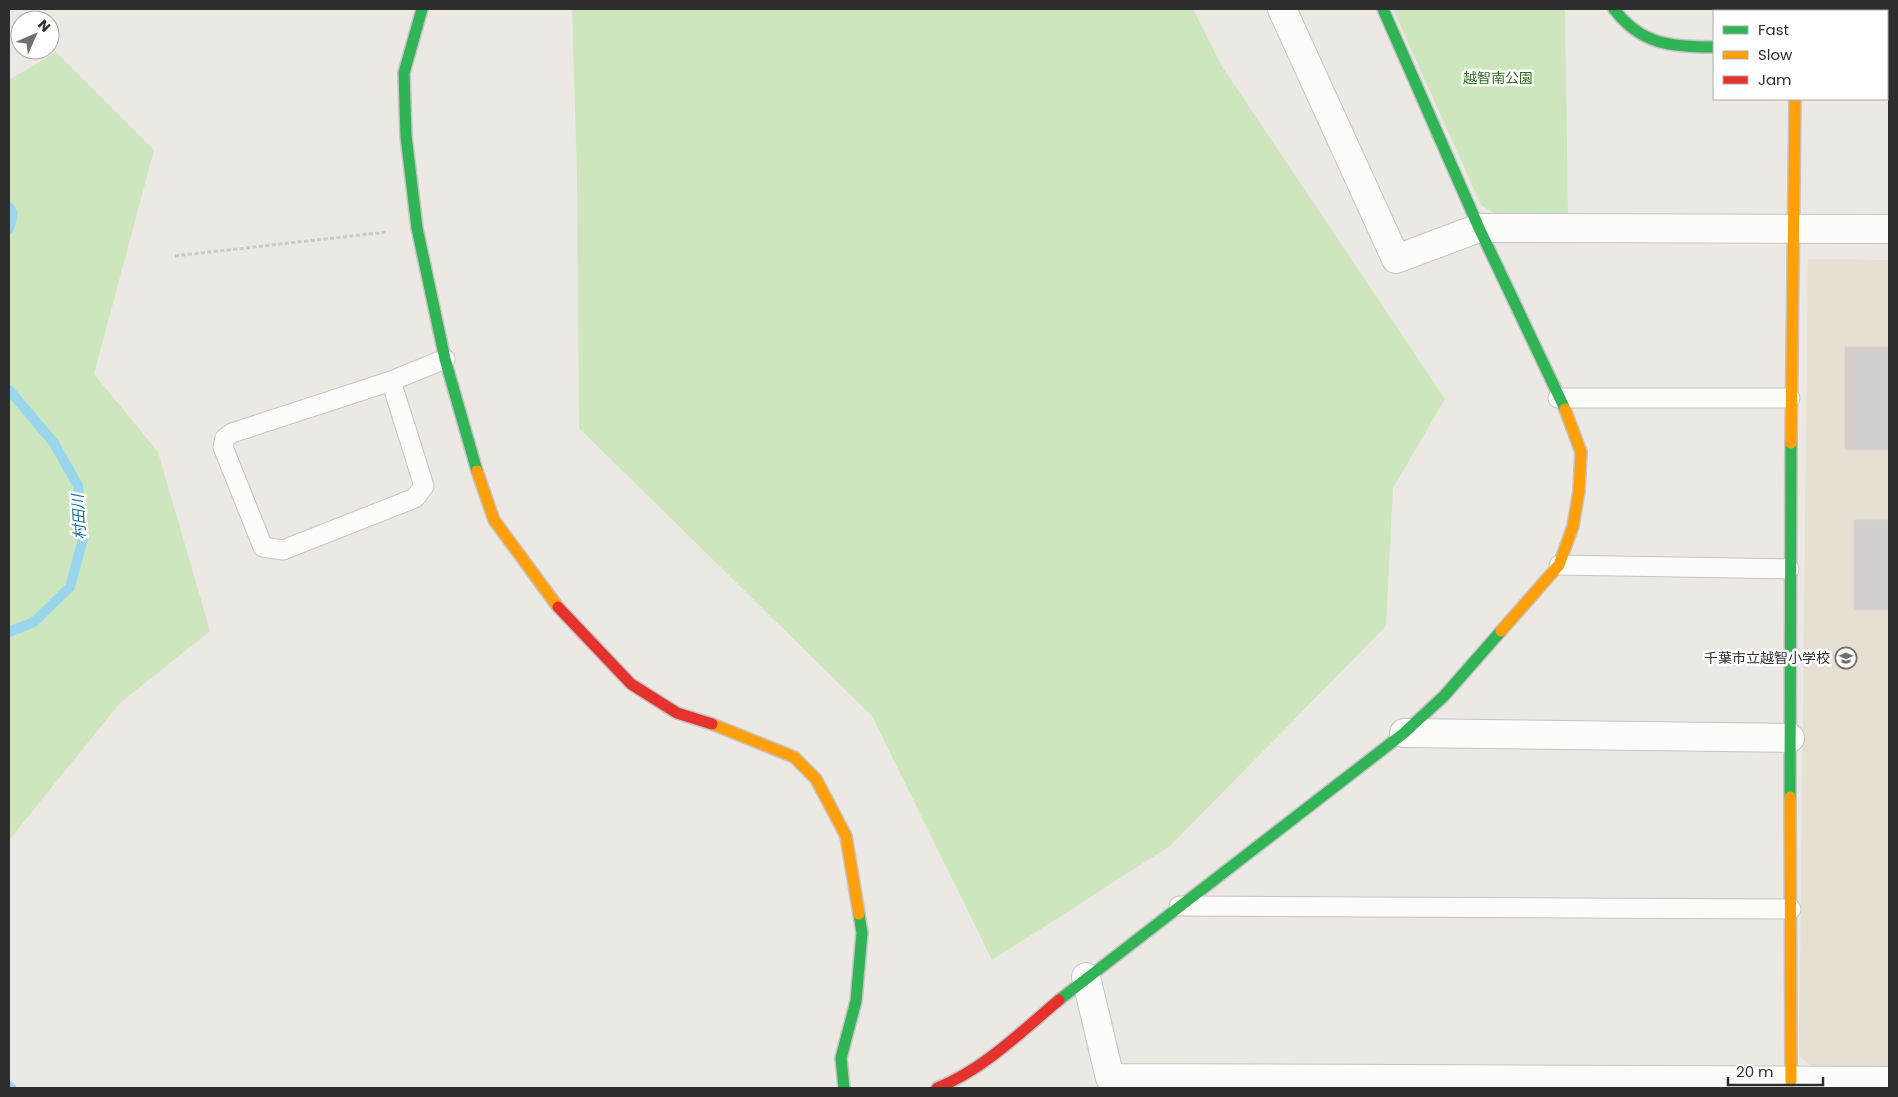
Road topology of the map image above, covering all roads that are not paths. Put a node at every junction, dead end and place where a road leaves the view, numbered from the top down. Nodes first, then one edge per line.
1 (422, 9) edge
2 (1282, 9) edge
3 (1384, 9) edge
4 (1614, 9) edge
5 (1713, 47) edge
6 (1795, 100) edge
7 (1479, 228) junction
8 (1795, 228) junction
9 (1889, 229) edge
10 (445, 359) junction
11 (391, 381) junction
12 (1558, 398) junction
13 (1790, 398) junction
14 (1559, 565) junction
15 (1790, 569) junction
16 (1404, 733) junction
17 (1790, 738) junction
18 (1179, 906) junction
19 (1791, 909) junction
20 (1086, 977) junction
21 (1791, 1081) junction
22 (1889, 1081) edge
23 (844, 1088) edge
24 (937, 1088) edge

1 - 10 street
2 - 7 street
3 - 7 street
4 - 5 street
6 - 8 street
7 - 8 street
7 - 12 street
8 - 9 street
8 - 13 street
10 - 11 lane
10 - 23 street
11 - 11 lane
12 - 13 lane
12 - 14 street
13 - 15 street
14 - 15 lane
14 - 16 street
15 - 17 street
16 - 17 street
16 - 18 street
17 - 19 street
18 - 19 lane
18 - 20 street
19 - 21 street
20 - 21 street
20 - 24 street
21 - 22 street

